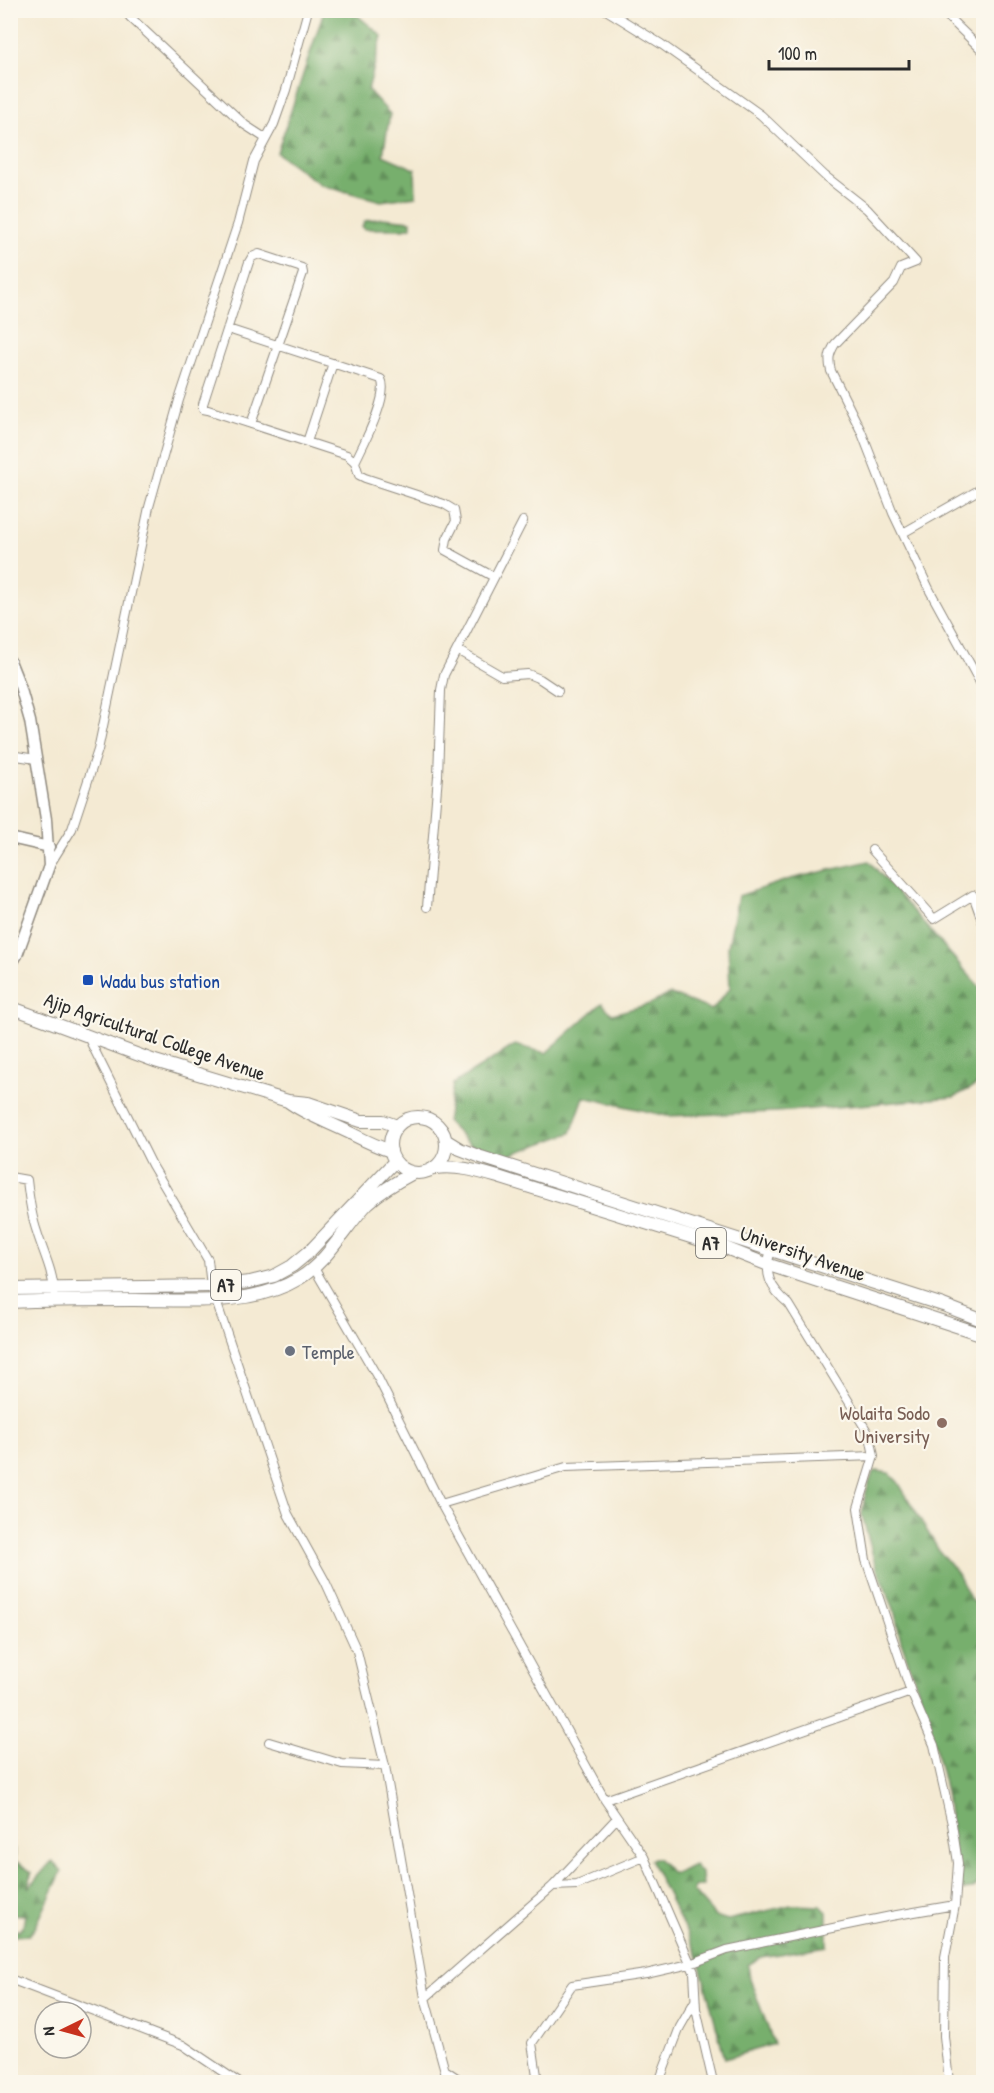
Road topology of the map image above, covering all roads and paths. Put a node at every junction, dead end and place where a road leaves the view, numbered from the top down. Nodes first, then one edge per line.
1 (125, 10) edge
2 (308, 10) edge
3 (606, 10) edge
4 (941, 10) edge
5 (984, 52) edge
6 (265, 138) junction
7 (228, 329) junction
8 (278, 346) junction
9 (333, 363) junction
10 (251, 424) junction
11 (307, 442) junction
12 (355, 462) junction
13 (984, 487) edge
14 (523, 521) dead end
15 (903, 533) junction
16 (494, 577) junction
17 (457, 650) junction
18 (10, 662) edge
19 (15, 685) edge
20 (558, 691) dead end
21 (982, 696) edge
22 (10, 754) edge
23 (36, 759) junction
24 (10, 838) edge
25 (49, 847) junction
26 (872, 850) dead end
27 (49, 866) junction
28 (427, 907) dead end
29 (984, 926) edge
30 (10, 966) edge
31 (10, 1007) edge
32 (88, 1035) junction
33 (288, 1101) junction
34 (397, 1126) junction
35 (447, 1141) junction
36 (393, 1156) junction
37 (435, 1168) junction
38 (413, 1173) junction
39 (10, 1177) edge
40 (771, 1250) junction
41 (766, 1264) junction
42 (314, 1268) junction
43 (211, 1286) junction
44 (10, 1289) edge
45 (54, 1293) junction
46 (215, 1300) junction
47 (10, 1302) edge
48 (984, 1321) edge
49 (984, 1335) edge
50 (874, 1456) junction
51 (441, 1504) junction
52 (911, 1692) junction
53 (268, 1742) dead end
54 (385, 1766) junction
55 (605, 1800) junction
56 (617, 1818) junction
57 (644, 1857) junction
58 (554, 1886) junction
59 (955, 1905) junction
60 (690, 1964) junction
61 (10, 1979) edge
62 (425, 1998) junction
63 (695, 2000) junction
64 (445, 2070) junction
65 (238, 2082) edge
66 (448, 2082) edge
67 (462, 2082) edge
68 (538, 2082) edge
69 (659, 2082) edge
70 (713, 2082) edge
71 (949, 2082) edge

1 - 6 street
2 - 6 street
3 - 15 street
4 - 5 street
6 - 27 street
7 - 8 street
7 - 8 street
7 - 10 street
8 - 9 street
8 - 10 street
9 - 11 street
9 - 12 street
10 - 11 street
11 - 12 street
12 - 16 street
13 - 15 street
14 - 16 street
15 - 21 street
16 - 17 street
17 - 20 street
17 - 28 street
18 - 19 main road
19 - 23 main road
22 - 23 street
23 - 25 main road
24 - 25 main road
25 - 27 main road
26 - 29 street
27 - 30 main road
31 - 32 main road, Ajip Agricultural College Avenue / A7
32 - 33 main road, Ajip Agricultural College Avenue / A7
32 - 43 street
33 - 34 main road, A7
33 - 36 main road, A7
34 - 35 main road, A7
34 - 36 main road, A7
35 - 37 main road
35 - 40 main road, University Avenue / A7
36 - 38 main road, A7
36 - 43 main road, A7
37 - 38 main road, A7
37 - 41 main road, University Avenue / A7
38 - 42 main road, A7
39 - 45 street
40 - 41 street
40 - 48 main road, University Avenue / A7
41 - 49 main road, University Avenue / A7
41 - 50 street
42 - 46 main road, A7
42 - 51 street
43 - 45 main road, A7
43 - 46 street
44 - 45 main road, A7
45 - 46 main road, A7
45 - 47 main road, A7
46 - 54 street
50 - 51 street
50 - 52 street
51 - 55 street
52 - 55 street
52 - 59 street
53 - 54 street
54 - 62 street
55 - 56 street
56 - 57 street
56 - 58 street
57 - 58 street
57 - 60 street
58 - 62 street
59 - 60 street
59 - 71 street
60 - 63 street
60 - 68 street
61 - 65 street
62 - 64 street
63 - 69 street
63 - 70 street
64 - 66 street
64 - 67 street

